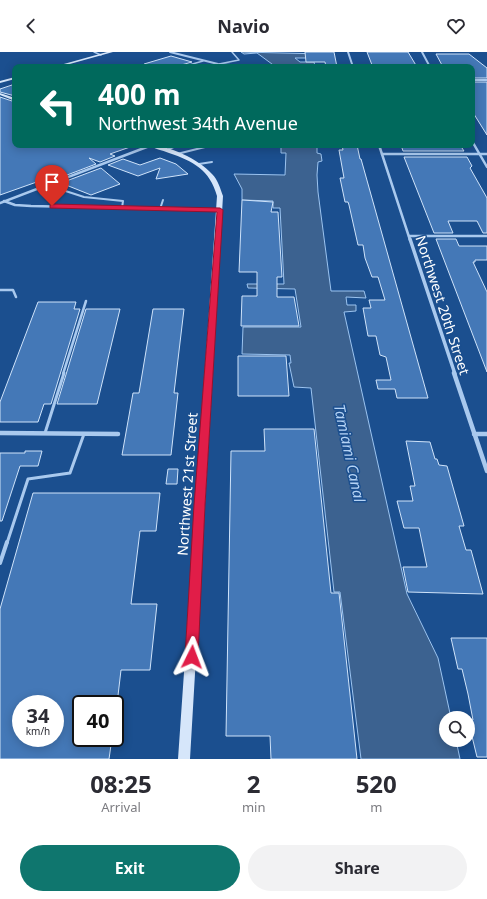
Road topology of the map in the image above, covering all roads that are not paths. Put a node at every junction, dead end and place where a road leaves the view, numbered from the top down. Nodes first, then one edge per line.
1 (94, 52) edge
2 (111, 52) edge
3 (170, 52) edge
4 (232, 52) edge
5 (348, 52) edge
6 (422, 52) edge
7 (101, 55) junction
8 (203, 61) junction
9 (66, 64) edge
10 (192, 64) edge
11 (218, 64) joint
12 (352, 64) edge
13 (428, 64) edge
14 (12, 79) edge
15 (475, 80) edge
16 (487, 80) edge
17 (0, 82) edge
18 (0, 94) edge
19 (12, 99) edge
20 (475, 145) edge
21 (144, 148) edge
22 (161, 148) edge
23 (171, 148) edge
24 (198, 148) edge
25 (380, 148) edge
26 (193, 149) joint
27 (167, 150) junction
28 (177, 154) junction
29 (382, 154) junction
30 (480, 154) junction
31 (487, 154) edge
32 (212, 162) dead end
33 (199, 164) junction
34 (487, 166) edge
35 (47, 185) junction
36 (163, 200) dead end
37 (4, 201) junction
38 (0, 203) edge
39 (122, 208) junction
40 (160, 209) junction
41 (220, 210) junction
42 (409, 236) junction
43 (487, 236) edge
44 (0, 290) edge
45 (16, 297) dead end
46 (86, 302) dead end
47 (0, 433) edge
48 (45, 433) junction
49 (84, 434) junction
50 (118, 434) dead end
51 (474, 434) junction
52 (487, 434) edge
53 (487, 471) edge
54 (0, 563) edge
55 (184, 759) edge

1 - 7 lane
2 - 7 street
3 - 8 street
4 - 11 lane
5 - 12 street
6 - 13 street
7 - 9 street
8 - 10 lane
8 - 11 street
14 - 17 street
15 - 16 street
18 - 19 street
20 - 30 street
21 - 35 street
22 - 27 street
23 - 27 lane
24 - 26 lane
25 - 29 street, Northwest 20th Street
26 - 28 lane
27 - 28 street
28 - 33 street
29 - 30 street
29 - 42 street, Northwest 20th Street
30 - 31 street
30 - 34 street
32 - 33 lane
33 - 41 street, Northwest 21st Street
35 - 37 street
35 - 39 lane
36 - 40 lane
37 - 38 street
37 - 39 street
39 - 40 street
40 - 41 street
41 - 55 street, Northwest 21st Street
42 - 43 street
42 - 51 street, Northwest 20th Street
44 - 45 lane
46 - 48 lane
47 - 48 street
48 - 49 street
49 - 50 street
49 - 54 lane
51 - 52 street
51 - 53 street, Northwest 20th Street

